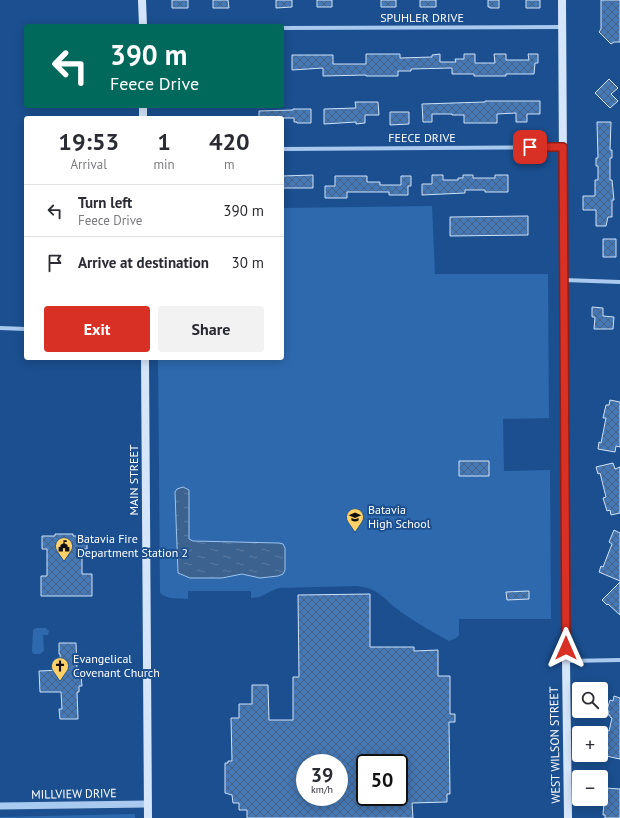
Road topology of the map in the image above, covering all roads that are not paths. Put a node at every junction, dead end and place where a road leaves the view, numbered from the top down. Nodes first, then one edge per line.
1 (142, 0) edge
2 (562, 0) edge
3 (143, 24) edge
4 (562, 27) junction
5 (284, 28) edge
6 (563, 147) junction
7 (284, 149) edge
8 (564, 280) junction
9 (620, 282) edge
10 (0, 328) edge
11 (24, 329) edge
12 (145, 360) edge
13 (620, 660) edge
14 (566, 661) junction
15 (148, 804) junction
16 (0, 806) edge
17 (148, 818) edge
18 (568, 818) edge

1 - 3 main road
2 - 4 main road, WEST WILSON STREET
4 - 5 street, SPUHLER DRIVE
4 - 6 main road, WEST WILSON STREET
6 - 7 street, FEECE DRIVE
6 - 8 main road, WEST WILSON STREET
8 - 9 street
8 - 14 main road, WEST WILSON STREET
10 - 11 street
12 - 15 main road, MAIN STREET
13 - 14 street
14 - 18 main road, WEST WILSON STREET
15 - 16 street, MILLVIEW DRIVE
15 - 17 main road, MAIN STREET

